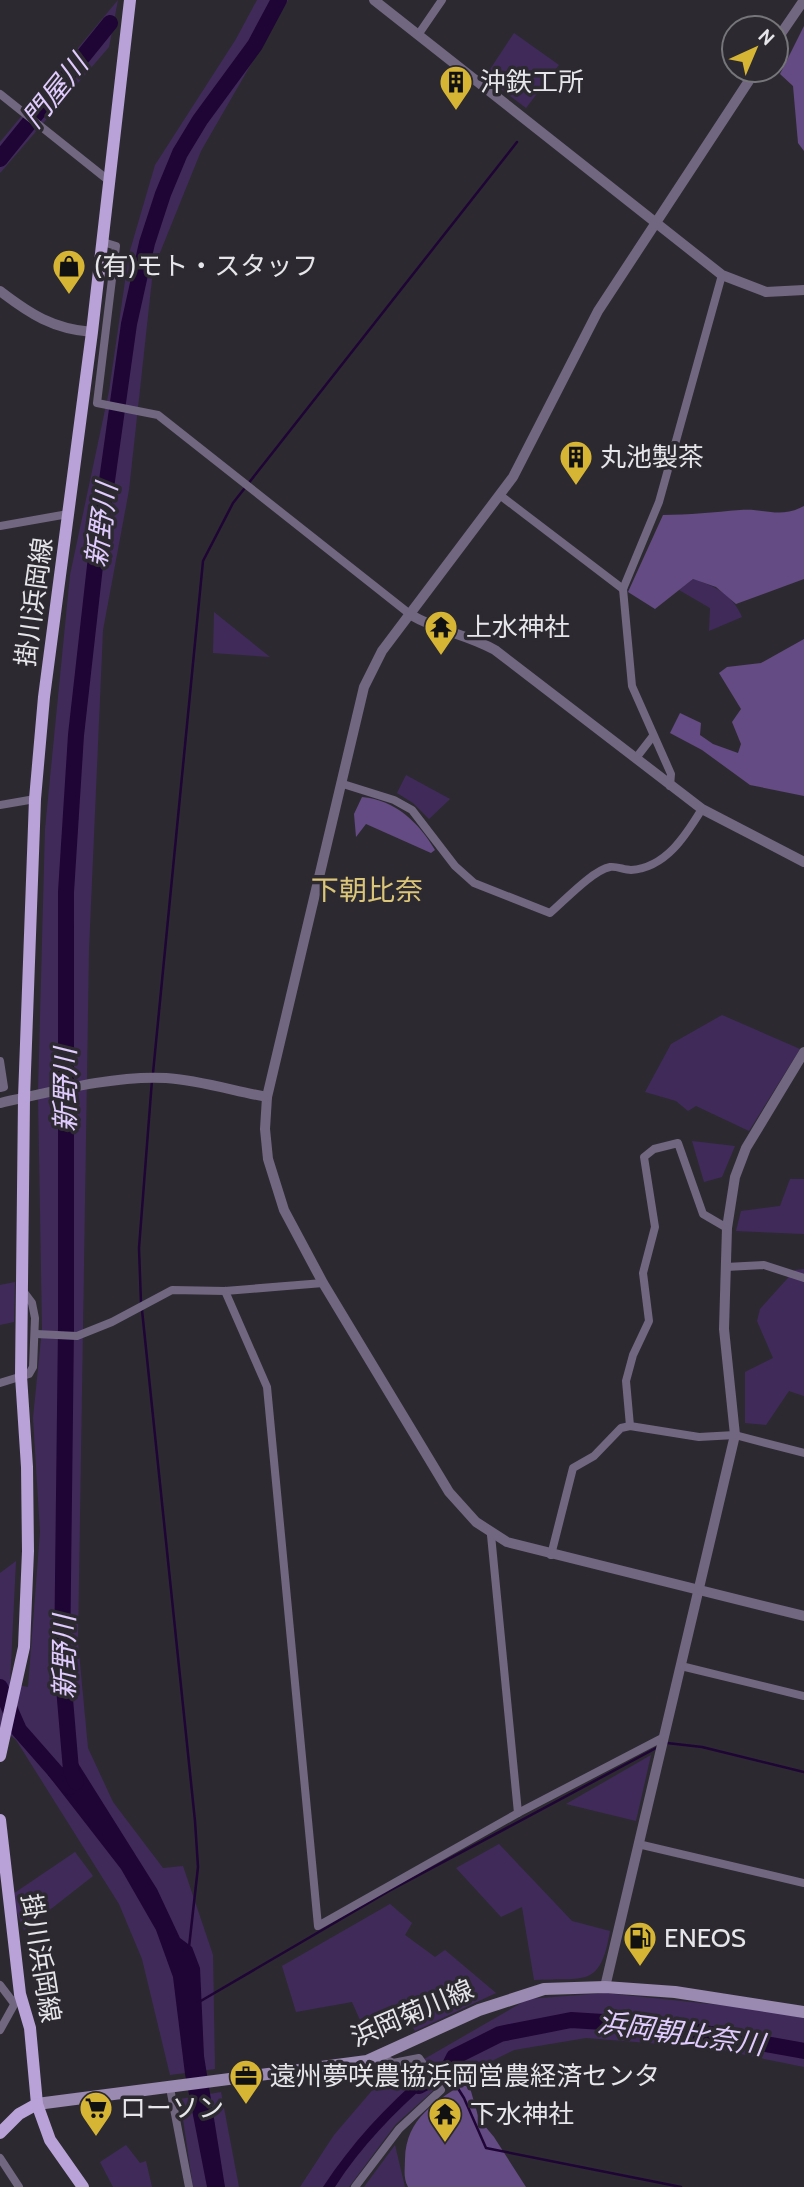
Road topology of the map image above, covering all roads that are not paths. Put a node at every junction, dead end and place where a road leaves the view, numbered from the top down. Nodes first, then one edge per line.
1 (374, 0) edge
2 (442, 0) edge
3 (804, 0) edge
4 (126, 3) edge
5 (790, 20) edge
6 (418, 35) junction
7 (747, 84) edge
8 (0, 94) edge
9 (108, 180) junction
10 (653, 223) junction
11 (103, 242) junction
12 (722, 275) junction
13 (804, 290) edge
14 (0, 291) edge
15 (92, 332) junction
16 (501, 496) junction
17 (68, 514) junction
18 (0, 526) edge
19 (623, 589) junction
20 (411, 615) junction
21 (653, 736) junction
22 (636, 758) junction
23 (343, 784) junction
24 (670, 786) junction
25 (35, 799) junction
26 (0, 806) edge
27 (702, 809) junction
28 (804, 862) edge
29 (804, 1052) edge
30 (0, 1061) edge
31 (0, 1088) edge
32 (267, 1097) junction
33 (24, 1098) junction
34 (0, 1103) edge
35 (727, 1228) junction
36 (726, 1267) junction
37 (804, 1278) edge
38 (324, 1283) junction
39 (23, 1291) junction
40 (225, 1291) junction
41 (38, 1335) junction
42 (21, 1376) junction
43 (0, 1383) edge
44 (630, 1426) junction
45 (735, 1435) junction
46 (804, 1453) edge
47 (491, 1535) junction
48 (551, 1555) junction
49 (699, 1591) junction
50 (804, 1616) edge
51 (681, 1666) junction
52 (804, 1696) edge
53 (664, 1737) junction
54 (0, 1756) edge
55 (518, 1813) junction
56 (0, 1819) edge
57 (638, 1844) junction
58 (2, 1858) edge
59 (804, 1883) edge
60 (0, 1984) edge
61 (605, 1987) junction
62 (17, 1998) junction
63 (804, 2012) edge
64 (0, 2030) edge
65 (382, 2057) junction
66 (172, 2088) junction
67 (37, 2104) junction
68 (0, 2133) edge
69 (0, 2158) edge
70 (358, 2186) edge
71 (19, 2187) edge
72 (83, 2187) edge
73 (189, 2187) edge

1 - 6 street
2 - 6 street
3 - 5 street
4 - 9 main road, 掛川浜岡線
6 - 10 street
7 - 10 street
8 - 9 street
9 - 11 main road, 掛川浜岡線
10 - 12 street
10 - 16 street
11 - 15 main road, 掛川浜岡線
11 - 20 street
12 - 13 street
12 - 19 street
14 - 15 street
15 - 17 main road, 掛川浜岡線
16 - 19 street
16 - 20 street
17 - 18 street
17 - 25 main road, 掛川浜岡線
19 - 21 street
20 - 22 street
20 - 23 street
21 - 22 street
21 - 24 street
22 - 24 street
23 - 27 street
23 - 32 street
24 - 27 street
25 - 26 street
25 - 33 main road, 掛川浜岡線
27 - 28 street
29 - 35 street
30 - 31 street
32 - 33 street
32 - 38 street
33 - 34 street
33 - 39 main road, 掛川浜岡線
35 - 36 street
35 - 44 street
36 - 37 street
36 - 45 street
38 - 40 street
38 - 47 street
39 - 41 street
39 - 42 main road, 掛川浜岡線
40 - 41 street
40 - 55 street
41 - 42 street
42 - 43 street
42 - 54 main road, 掛川浜岡線
44 - 45 street
44 - 48 street
45 - 46 street
45 - 49 street
47 - 48 street
47 - 55 street
48 - 49 street
49 - 50 street
49 - 51 street
51 - 52 street
51 - 53 street
53 - 55 street
53 - 57 street
56 - 58 main road, 掛川浜岡線
57 - 59 street
57 - 61 street
58 - 62 main road, 掛川浜岡線
60 - 62 street
61 - 63 main road, 浜岡菊川線
61 - 65 main road, 浜岡菊川線
62 - 64 street
62 - 67 main road, 掛川浜岡線
65 - 66 main road, 浜岡菊川線
65 - 70 street
66 - 67 main road, 浜岡菊川線
66 - 73 street
67 - 68 main road
67 - 72 main road, 掛川浜岡線
69 - 71 street

